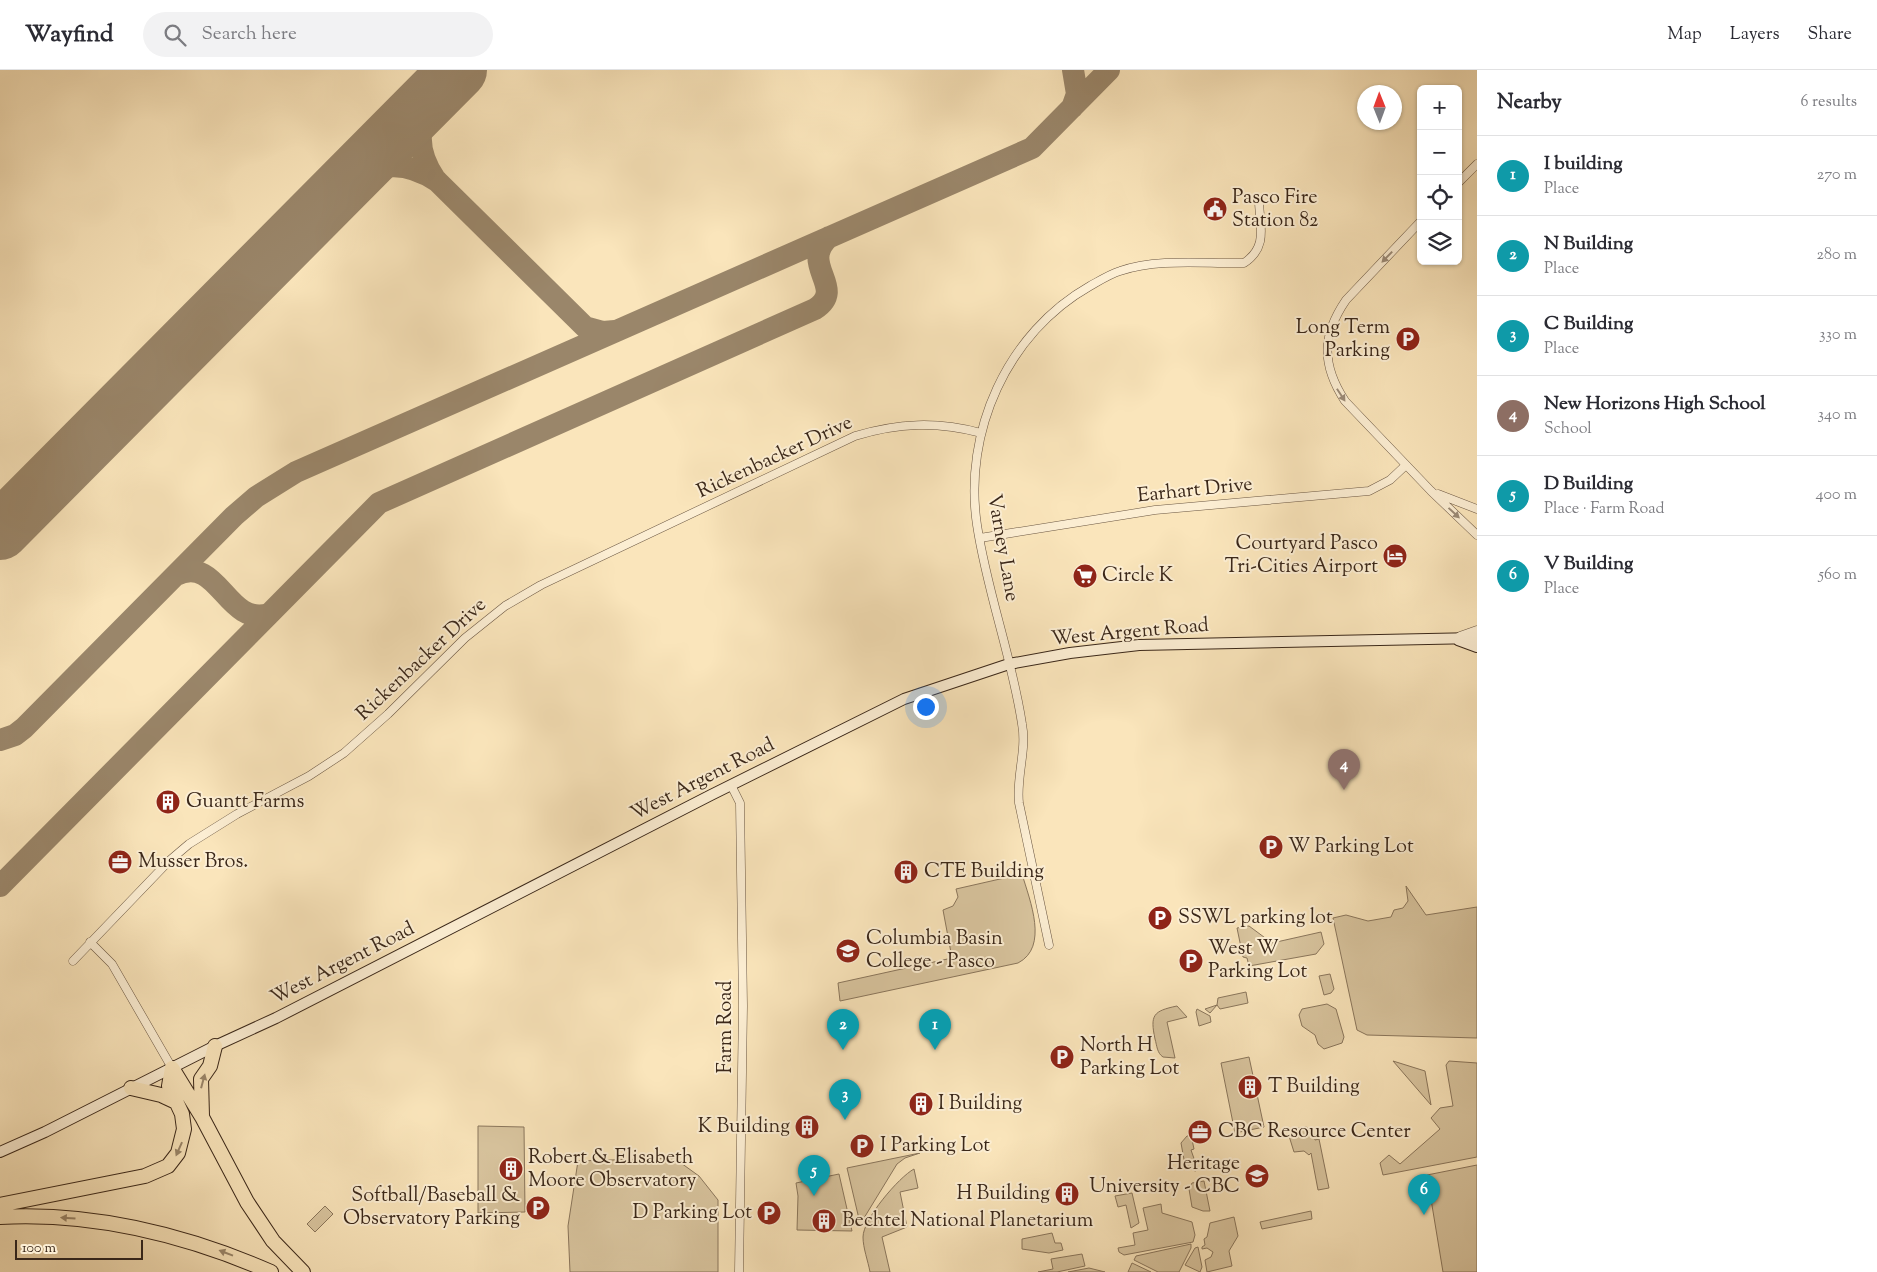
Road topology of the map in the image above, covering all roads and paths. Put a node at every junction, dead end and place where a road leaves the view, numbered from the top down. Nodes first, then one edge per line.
1 (1477, 164) edge
2 (1462, 179) edge
3 (1259, 202) dead end
4 (1417, 225) edge
5 (981, 433) junction
6 (1406, 465) junction
7 (1431, 491) junction
8 (1477, 509) edge
9 (1477, 535) edge
10 (980, 538) junction
11 (1477, 630) edge
12 (1452, 638) junction
13 (1477, 638) edge
14 (1477, 647) edge
15 (1009, 664) junction
16 (731, 785) junction
17 (90, 942) junction
18 (1049, 945) dead end
19 (73, 961) dead end
20 (215, 1046) junction
21 (172, 1068) junction
22 (131, 1088) junction
23 (176, 1102) junction
24 (202, 1117) junction
25 (0, 1152) edge
26 (0, 1205) edge
27 (0, 1217) edge
28 (271, 1272) edge
29 (303, 1272) edge
30 (739, 1272) edge

1 - 2 street
3 - 5 street, Varney Lane
4 -> 6 street
5 - 10 street, Varney Lane
5 - 17 street, Rickenbacker Drive
6 - 7 street
6 - 10 street, Earhart Drive
7 - 8 street
7 -> 9 street
10 - 15 street, Varney Lane
11 - 12 street
12 - 13 main road, West Argent Road
12 - 14 main road
12 - 15 main road, West Argent Road
15 - 16 main road, West Argent Road
15 - 18 street, Varney Lane
16 - 20 main road, West Argent Road
16 - 30 street, Farm Road
17 - 19 street, Rickenbacker Drive
17 - 21 street
20 - 21 main road, West Argent Road
24 -> 20 highway
21 - 22 main road, West Argent Road
21 - 23 highway
21 - 24 highway
22 - 23 highway
22 - 25 main road, West Argent Road
23 -> 26 highway
24 - 29 highway
28 -> 27 highway

